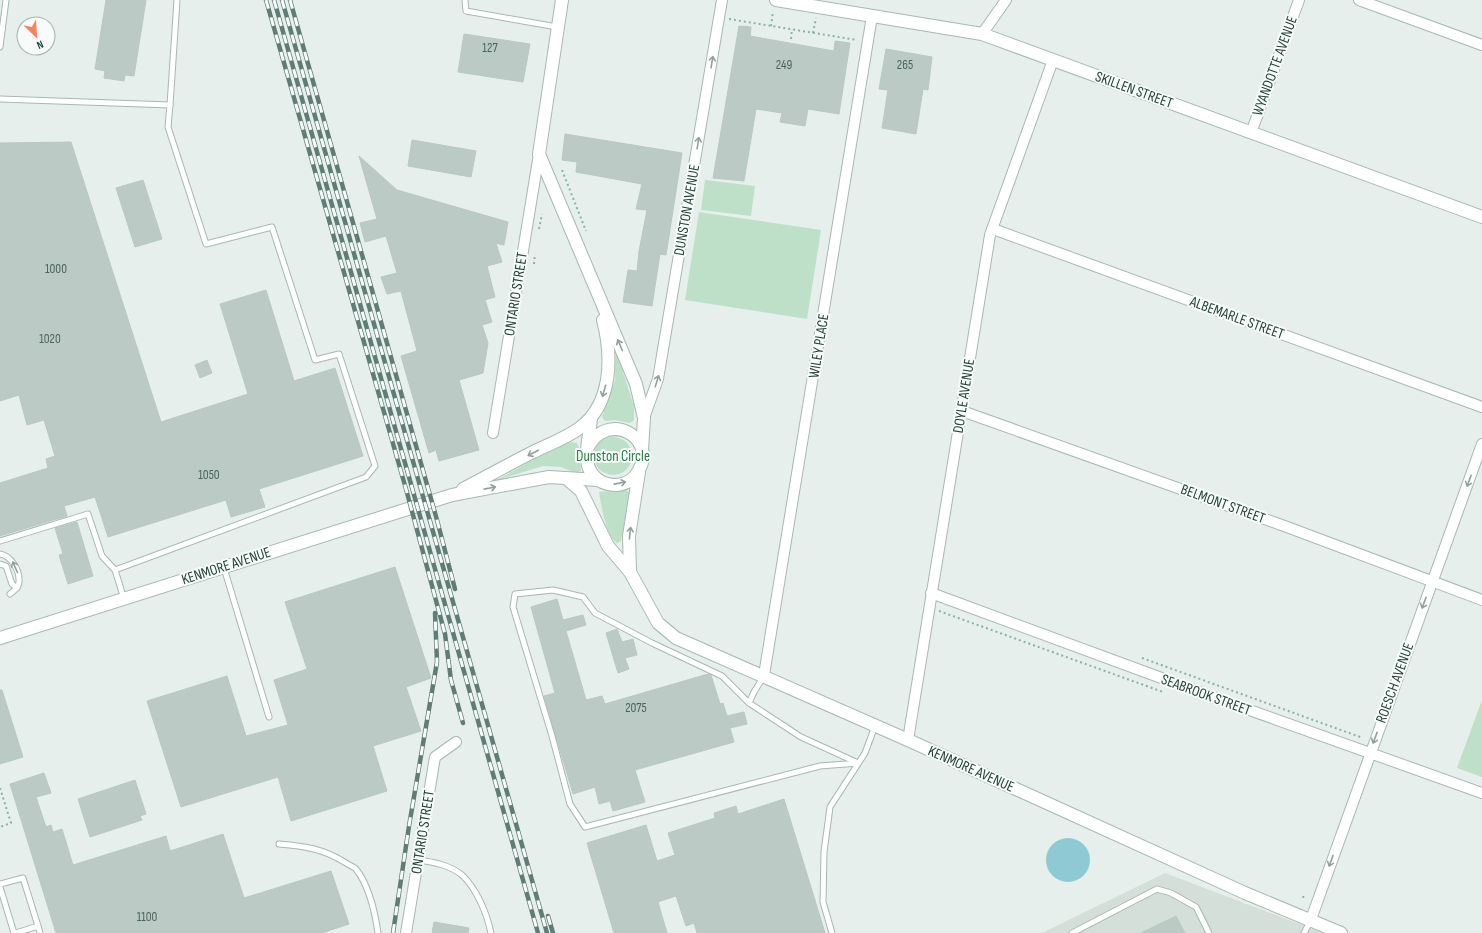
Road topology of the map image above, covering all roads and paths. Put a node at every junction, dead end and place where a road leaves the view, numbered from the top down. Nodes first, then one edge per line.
1 (6, 0) edge
2 (177, 0) edge
3 (465, 0) edge
4 (562, 0) edge
5 (722, 0) edge
6 (1006, 0) edge
7 (1299, 0) edge
8 (1359, 0) edge
9 (775, 5) edge
10 (816, 16) dead end
11 (872, 16) junction
12 (726, 18) dead end
13 (771, 26) junction
14 (557, 27) junction
15 (792, 30) junction
16 (813, 33) junction
17 (982, 34) junction
18 (790, 39) dead end
19 (860, 41) dead end
20 (1482, 44) edge
21 (0, 47) edge
22 (1053, 60) junction
23 (0, 98) edge
24 (170, 105) junction
25 (1251, 133) junction
26 (539, 154) junction
27 (562, 170) dead end
28 (542, 214) dead end
29 (1482, 217) edge
30 (540, 229) dead end
31 (992, 229) junction
32 (587, 233) dead end
33 (535, 254) dead end
34 (534, 264) dead end
35 (594, 284) junction
36 (1482, 407) edge
37 (962, 411) junction
38 (591, 418) junction
39 (644, 418) junction
40 (610, 429) junction
41 (590, 432) junction
42 (493, 434) dead end
43 (569, 436) junction
44 (1482, 444) edge
45 (588, 447) junction
46 (642, 450) junction
47 (639, 472) junction
48 (588, 488) junction
49 (452, 495) junction
50 (0, 541) edge
51 (0, 554) edge
52 (0, 564) edge
53 (223, 567) junction
54 (115, 570) junction
55 (630, 572) junction
56 (1432, 582) junction
57 (17, 588) junction
58 (10, 594) dead end
59 (931, 594) junction
60 (124, 599) junction
61 (1482, 600) edge
62 (939, 611) dead end
63 (0, 638) edge
64 (1137, 656) dead end
65 (764, 676) junction
66 (1168, 693) dead end
67 (749, 703) junction
68 (269, 717) dead end
69 (875, 726) junction
70 (1361, 737) dead end
71 (908, 740) junction
72 (456, 742) dead end
73 (1369, 753) junction
74 (858, 763) junction
75 (0, 788) edge
76 (1482, 793) edge
77 (0, 827) edge
78 (279, 844) dead end
79 (418, 860) junction
80 (0, 885) edge
81 (1302, 896) dead end
82 (1304, 899) dead end
83 (1310, 922) junction
84 (38, 926) junction
85 (15, 933) edge
86 (40, 933) edge
87 (378, 933) edge
88 (406, 933) edge
89 (491, 933) edge
90 (832, 933) edge
91 (1072, 933) edge
92 (1209, 933) edge
93 (1304, 933) edge
94 (1341, 933) edge

1 - 21 lane
2 - 24 lane
3 - 14 lane
4 - 14 street, ONTARIO STREET
39 -> 5 street, DUNSTON AVENUE
6 - 17 street
7 - 25 street, WYANDOTTE AVENUE
8 - 20 street
9 - 11 street, SKILLEN STREET
9 - 13 path
10 - 16 path
11 - 17 street, SKILLEN STREET
11 - 65 street, WILEY PLACE
12 - 13 path
13 - 15 path
14 - 26 street, ONTARIO STREET
15 - 16 path
15 - 18 path
16 - 19 path
17 - 22 street, SKILLEN STREET
22 - 25 street, SKILLEN STREET
22 - 31 street, DOYLE AVENUE
23 - 24 lane
24 - 54 lane
25 - 29 street, SKILLEN STREET
26 - 35 street
26 - 42 street, ONTARIO STREET
27 - 32 path
28 - 30 path
31 - 36 street, ALBEMARLE STREET
31 - 37 street, DOYLE AVENUE
33 - 34 path
35 -> 38 street
39 -> 35 street
37 - 56 street, BELMONT STREET
37 - 59 street, DOYLE AVENUE
38 - 41 street
38 - 43 street
39 - 46 street
40 - 41 street
40 - 45 street
40 - 46 street
41 - 43 street
41 - 45 street
43 -> 49 street, KENMORE AVENUE
44 -> 56 street, ROESCH AVENUE
45 - 48 street
46 - 47 street
48 -> 47 street
55 -> 47 street, KENMORE AVENUE
49 -> 48 street, KENMORE AVENUE
48 - 55 street, KENMORE AVENUE
49 - 53 street, KENMORE AVENUE
50 - 54 lane
57 -> 51 lane
52 - 57 lane
53 - 60 street, KENMORE AVENUE
53 - 68 lane
54 - 60 lane
55 - 65 street, KENMORE AVENUE
56 - 61 street, BELMONT STREET
56 -> 73 street, ROESCH AVENUE
57 - 58 lane
59 - 71 street, DOYLE AVENUE
59 - 73 street, SEABROOK STREET
60 - 63 street, KENMORE AVENUE
62 - 66 path, SEABROOK STREET
64 - 70 path, SEABROOK STREET
65 - 67 lane
65 - 69 street, KENMORE AVENUE
67 - 74 lane
67 - 74 lane
69 - 71 street, KENMORE AVENUE
69 - 74 lane
71 - 83 street, KENMORE AVENUE
72 - 79 street, ONTARIO STREET
73 - 76 street, SEABROOK STREET
73 -> 83 street, ROESCH AVENUE
74 - 90 lane
75 - 77 path
78 - 87 lane
79 - 88 street, ONTARIO STREET
79 - 89 lane
80 - 84 lane
80 - 85 lane
81 - 82 path
83 - 93 lane
83 - 94 street, KENMORE AVENUE
84 - 85 lane
84 - 86 lane
91 - 92 lane

